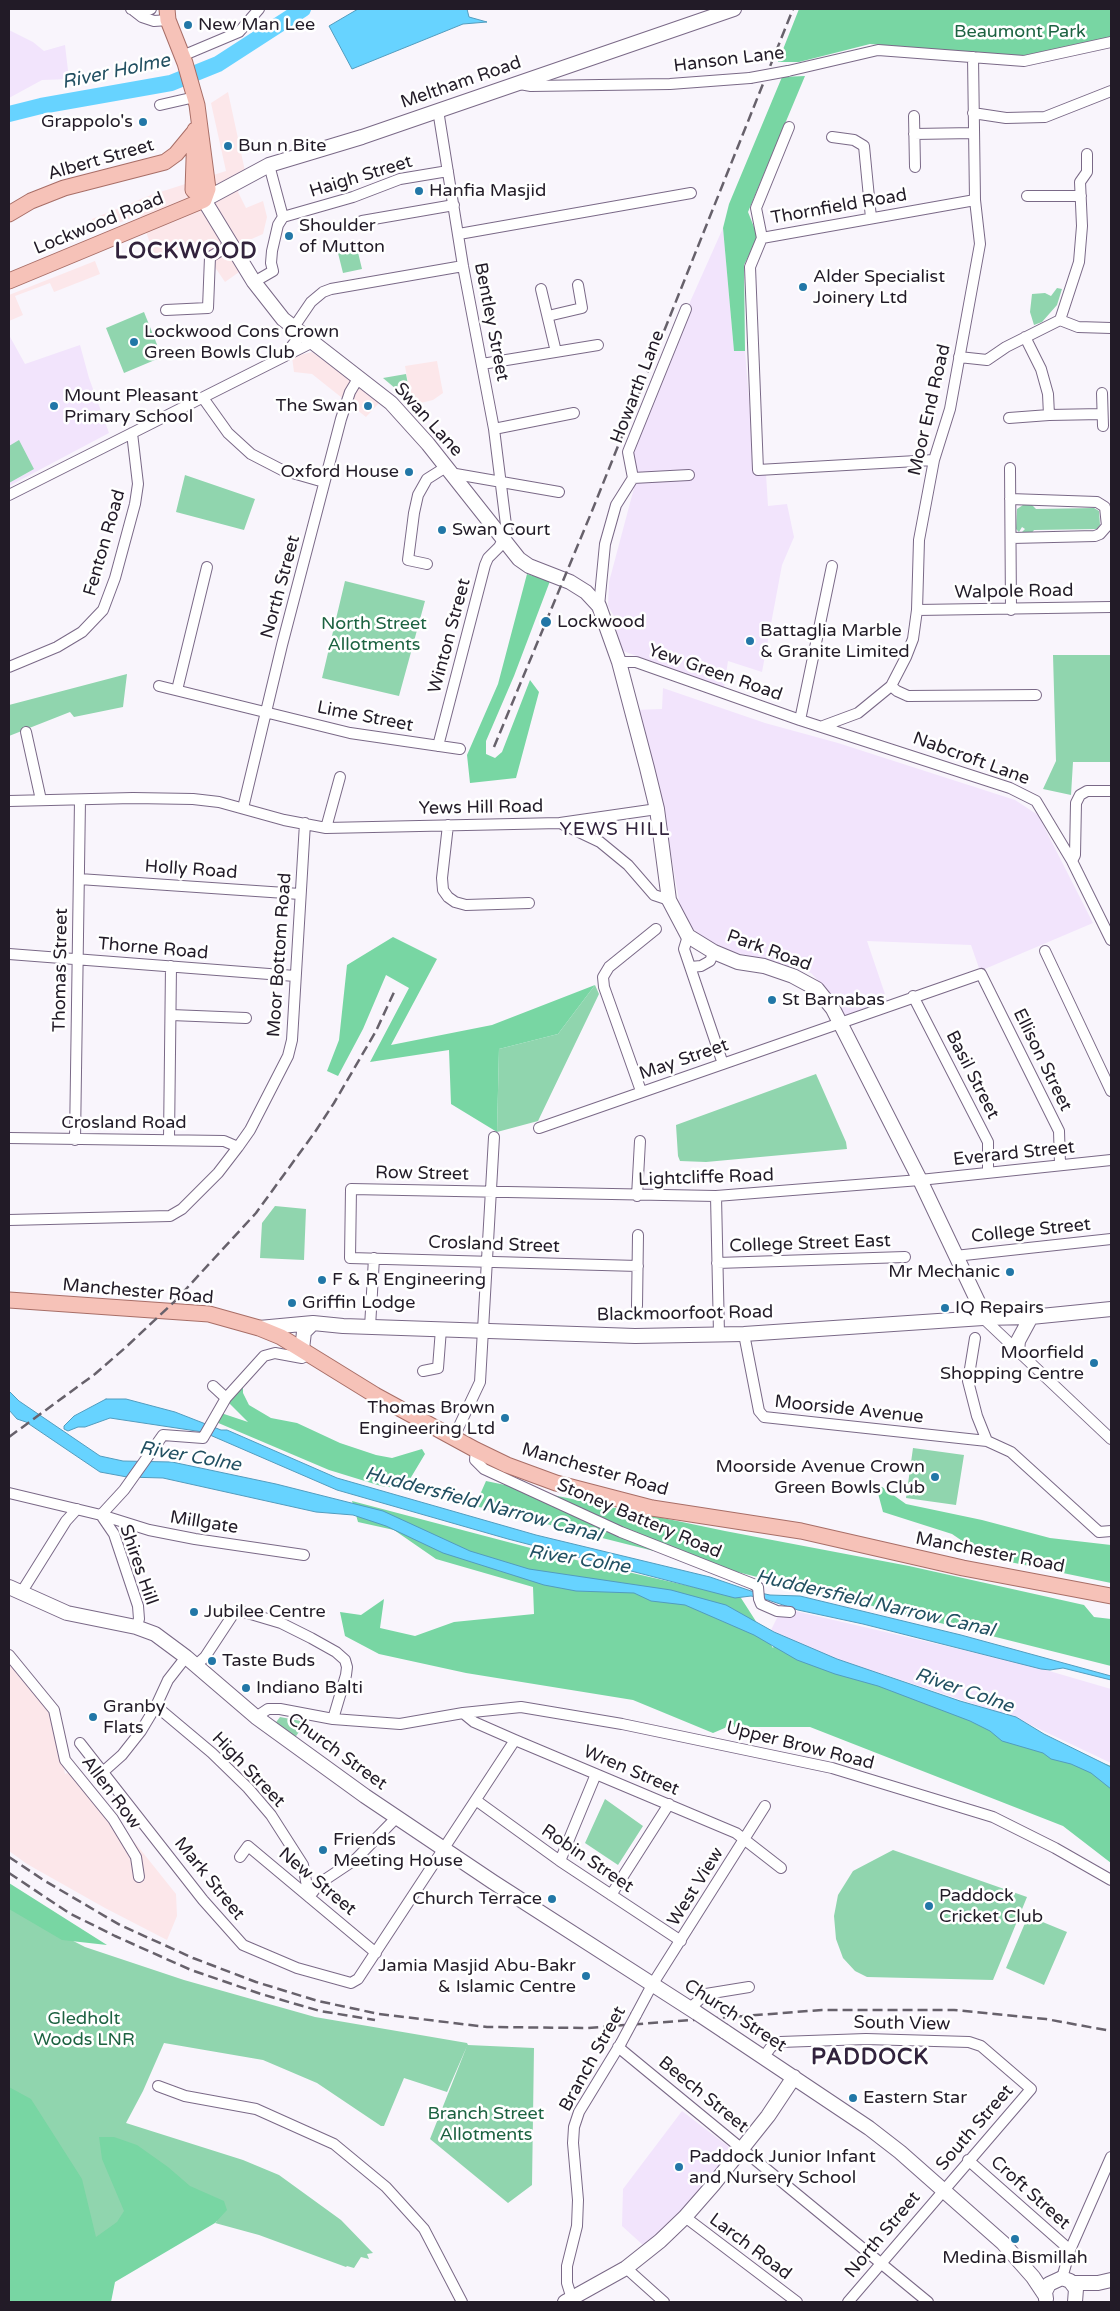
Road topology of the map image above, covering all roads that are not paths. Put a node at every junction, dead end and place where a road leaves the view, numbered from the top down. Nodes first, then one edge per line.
1 (151, 9) edge
2 (259, 9) edge
3 (734, 9) edge
4 (132, 10) edge
5 (167, 14) edge
6 (1111, 42) edge
7 (974, 57) junction
8 (183, 60) junction
9 (516, 83) junction
10 (1111, 91) edge
11 (194, 94) junction
12 (160, 105) dead end
13 (438, 110) junction
14 (973, 113) junction
15 (914, 116) dead end
16 (197, 125) junction
17 (789, 127) dead end
18 (974, 133) junction
19 (914, 134) junction
20 (832, 137) dead end
21 (1087, 154) dead end
22 (269, 165) junction
23 (915, 167) dead end
24 (448, 171) junction
25 (691, 193) dead end
26 (1027, 196) dead end
27 (1081, 196) junction
28 (204, 200) junction
29 (975, 200) junction
30 (454, 205) junction
31 (9, 214) edge
32 (283, 218) junction
33 (871, 218) junction
34 (362, 221) dead end
35 (459, 234) junction
36 (762, 238) junction
37 (230, 245) junction
38 (463, 266) junction
39 (9, 281) edge
40 (254, 282) junction
41 (578, 285) dead end
42 (541, 288) dead end
43 (686, 309) dead end
44 (166, 310) dead end
45 (548, 316) junction
46 (1060, 320) junction
47 (1111, 328) edge
48 (298, 330) junction
49 (1024, 337) junction
50 (313, 342) junction
51 (598, 346) dead end
52 (556, 352) junction
53 (283, 357) junction
54 (960, 357) junction
55 (482, 364) junction
56 (359, 378) junction
57 (1102, 392) dead end
58 (203, 398) junction
59 (574, 413) dead end
60 (1102, 414) junction
61 (1049, 415) junction
62 (1009, 418) dead end
63 (1103, 426) dead end
64 (494, 429) junction
65 (132, 433) junction
66 (934, 460) junction
67 (1010, 468) dead end
68 (448, 470) junction
69 (689, 475) dead end
70 (633, 478) junction
71 (324, 482) junction
72 (501, 482) junction
73 (559, 492) dead end
74 (9, 495) edge
75 (1010, 499) junction
76 (1012, 538) junction
77 (503, 539) junction
78 (427, 564) dead end
79 (832, 566) dead end
80 (207, 567) dead end
81 (599, 606) junction
82 (1111, 607) edge
83 (917, 610) junction
84 (1011, 610) junction
85 (619, 662) junction
86 (9, 667) edge
87 (159, 686) dead end
88 (891, 686) junction
89 (176, 690) junction
90 (1036, 696) dead end
91 (266, 713) junction
92 (800, 720) junction
93 (823, 726) junction
94 (26, 732) dead end
95 (438, 746) junction
96 (460, 750) dead end
97 (340, 777) dead end
98 (1111, 792) edge
99 (41, 800) junction
100 (80, 800) junction
101 (9, 801) edge
102 (243, 808) junction
103 (657, 809) junction
104 (560, 822) junction
105 (304, 823) junction
106 (448, 825) junction
107 (326, 828) junction
108 (1072, 861) junction
109 (79, 878) junction
110 (300, 894) junction
111 (670, 900) junction
112 (529, 903) dead end
113 (656, 929) dead end
114 (688, 936) junction
115 (1111, 940) edge
116 (1045, 951) dead end
117 (714, 952) junction
118 (9, 954) edge
119 (78, 959) junction
120 (171, 966) junction
121 (690, 967) junction
122 (982, 974) joint
123 (294, 976) junction
124 (913, 996) junction
125 (171, 1015) junction
126 (246, 1018) dead end
127 (839, 1023) junction
128 (723, 1064) junction
129 (642, 1091) junction
130 (1111, 1091) edge
131 (539, 1128) dead end
132 (494, 1136) dead end
133 (9, 1138) edge
134 (169, 1139) junction
135 (75, 1140) junction
136 (640, 1141) dead end
137 (238, 1147) junction
138 (1111, 1160) edge
139 (1060, 1164) junction
140 (988, 1172) junction
141 (920, 1180) junction
142 (492, 1192) junction
143 (637, 1196) junction
144 (716, 1196) junction
145 (9, 1220) edge
146 (638, 1235) dead end
147 (1111, 1238) edge
148 (955, 1256) junction
149 (905, 1257) dead end
150 (350, 1258) joint
151 (374, 1258) junction
152 (488, 1262) junction
153 (717, 1263) junction
154 (638, 1266) junction
155 (9, 1300) edge
156 (637, 1306) dead end
157 (1111, 1310) edge
158 (1031, 1317) junction
159 (983, 1318) junction
160 (312, 1323) junction
161 (370, 1327) junction
162 (260, 1328) junction
163 (441, 1329) junction
164 (485, 1332) junction
165 (719, 1334) junction
166 (744, 1334) junction
167 (975, 1338) dead end
168 (306, 1351) junction
169 (1017, 1351) junction
170 (423, 1371) dead end
171 (212, 1386) dead end
172 (226, 1398) junction
173 (454, 1437) junction
174 (1111, 1439) edge
175 (987, 1442) junction
176 (476, 1450) junction
177 (9, 1493) edge
178 (77, 1509) junction
179 (101, 1515) junction
180 (1111, 1531) edge
181 (304, 1555) dead end
182 (15, 1590) edge
183 (1111, 1596) edge
184 (790, 1612) dead end
185 (136, 1628) junction
186 (9, 1655) edge
187 (191, 1661) junction
188 (156, 1706) junction
189 (463, 1713) junction
190 (256, 1717) junction
191 (333, 1719) junction
192 (515, 1740) junction
193 (80, 1743) dead end
194 (104, 1771) junction
195 (596, 1774) junction
196 (477, 1801) junction
197 (669, 1804) junction
198 (766, 1806) dead end
199 (396, 1817) junction
200 (745, 1840) junction
201 (444, 1849) junction
202 (240, 1857) dead end
203 (560, 1861) junction
204 (781, 1868) dead end
205 (139, 1877) dead end
206 (1111, 1880) edge
207 (611, 1895) junction
208 (309, 1897) junction
209 (681, 1941) junction
210 (376, 1953) junction
211 (652, 1985) junction
212 (750, 1987) dead end
213 (694, 2011) junction
214 (620, 2045) junction
215 (763, 2058) junction
216 (794, 2077) junction
217 (158, 2086) dead end
218 (1031, 2089) joint
219 (742, 2149) junction
220 (1111, 2157) edge
221 (968, 2160) junction
222 (943, 2189) junction
223 (684, 2217) junction
224 (1070, 2250) junction
225 (881, 2264) junction
226 (626, 2268) junction
227 (1033, 2277) junction
228 (1104, 2282) edge
229 (1068, 2288) edge
230 (1046, 2299) edge
231 (569, 2300) edge
232 (462, 2302) edge
233 (664, 2302) edge
234 (797, 2302) edge
235 (848, 2302) edge
236 (928, 2302) edge

1 - 4 street
2 - 8 street
3 - 9 street, Meltham Road
4 - 5 street
5 - 8 main road
6 - 7 street, Hanson Lane
7 - 9 street, Hanson Lane, bridge
7 - 14 street, Moor End Road
8 - 11 main road
9 - 13 street, Meltham Road
10 - 14 street
11 - 12 street
11 - 16 main road
13 - 22 street, Meltham Road
13 - 24 street, Bentley Street
14 - 18 street, Moor End Road
15 - 19 street
16 - 28 main road
16 - 31 main road, Albert Street
17 - 36 street
18 - 19 street
18 - 29 street, Moor End Road
19 - 23 street
20 - 33 street
21 - 27 street
22 - 28 street, Meltham Road
22 - 32 street
24 - 30 street, Bentley Street
24 - 32 street, Haigh Street
25 - 35 street
26 - 27 street
27 - 46 street
28 - 37 street, Swan Lane
28 - 39 main road, Lockwood Road
29 - 33 street, Thornfield Road
29 - 54 street, Moor End Road
30 - 34 street
30 - 35 street, Bentley Street
32 - 40 street
33 - 36 street, Thornfield Road
35 - 38 street, Bentley Street
36 - 66 street, Thornfield Road
37 - 40 street, Swan Lane
37 - 44 street
38 - 48 street
38 - 55 street, Bentley Street
40 - 48 street, Swan Lane
41 - 45 street
42 - 45 street
43 - 70 street, Howarth Lane
45 - 52 street
46 - 47 street
46 - 49 street
48 - 50 street, Swan Lane
48 - 53 street
49 - 54 street
49 - 61 street
50 - 53 street
50 - 56 street, Swan Lane
51 - 52 street
52 - 55 street
53 - 58 street
54 - 66 street, Moor End Road
55 - 64 street, Bentley Street
56 - 68 street, Swan Lane
56 - 71 street, North Street
57 - 60 street
58 - 65 street
58 - 71 street
59 - 64 street
60 - 61 street
60 - 63 street
61 - 62 street
64 - 72 street, Bentley Street
65 - 74 street
65 - 86 street, Fenton Road
66 - 83 street, Moor End Road
67 - 75 street
68 - 72 street
68 - 77 street, Swan Lane
68 - 78 street
69 - 70 street
70 - 81 street
71 - 91 street, North Street
72 - 73 street
72 - 77 street, Bentley Street
75 - 76 street
75 - 76 street
76 - 84 street
77 - 81 street, Swan Lane
77 - 95 street, Winton Street
79 - 92 street
80 - 89 street
81 - 85 street, Swan Lane
82 - 84 street, Walpole Road
83 - 84 street, Walpole Road
83 - 88 street, Moor End Road
85 - 92 street, Yew Green Road
85 - 103 street
87 - 89 street, Lime Street
88 - 90 street
88 - 93 street, Moor End Road
89 - 91 street, Lime Street
91 - 95 street, Lime Street
91 - 102 street, North Street
92 - 93 street, Nabcroft Lane
93 - 108 street, Nabcroft Lane
94 - 99 street
95 - 96 street, Lime Street
97 - 107 street
98 - 108 street
99 - 100 street, Yews Hill Road
99 - 101 street, Yews Hill Road
100 - 102 street, Yews Hill Road
100 - 109 street, Thomas Street
102 - 105 street, Yews Hill Road
103 - 104 street
103 - 111 street
104 - 106 street, Yews Hill Road
104 - 111 street, Yews Hill Road
105 - 107 street, Yews Hill Road
105 - 110 street, Moor Bottom Road
106 - 107 street, Yews Hill Road
106 - 112 street
108 - 115 street, Nabcroft Lane
109 - 110 street, Holly Road
109 - 119 street, Thomas Street
110 - 123 street, Moor Bottom Road
111 - 114 street
113 - 129 street
114 - 117 street, Park Road
114 - 121 street
116 - 130 street
117 - 121 street
117 - 127 street, Park Road
118 - 119 street, Thorne Road
119 - 120 street, Thorne Road
119 - 135 street, Thomas Street
120 - 123 street, Thorne Road
120 - 125 street
121 - 128 street
122 - 124 street, May Street
122 - 139 street, Ellison Street
123 - 137 street, Moor Bottom Road
124 - 127 street, May Street
124 - 140 street, Basil Street
125 - 126 street
125 - 134 street
127 - 128 street, May Street
127 - 141 street, Park Road
128 - 129 street, May Street
129 - 131 street, May Street
132 - 142 street
133 - 135 street, Crosland Road
134 - 135 street, Crosland Road
134 - 137 street, Crosland Road
136 - 143 street
137 - 145 street, Moor Bottom Road
138 - 139 street, Everard Street
139 - 140 street, Everard Street
140 - 141 street, Everard Street
141 - 144 street, Lightcliffe Road
141 - 148 street, Park Road
142 - 143 street, Lightcliffe Road
142 - 150 street, Row Street
142 - 152 street
143 - 144 street, Lightcliffe Road
144 - 153 street
146 - 154 street
147 - 148 street, College Street
148 - 159 street, Park Road
149 - 153 street, College Street East
150 - 151 street, Crosland Street
151 - 152 street, Crosland Street
151 - 161 street
152 - 154 street, Crosland Street
152 - 164 street
153 - 165 street
154 - 156 street
155 - 162 main road, Manchester Road
157 - 158 street, Blackmoorfoot Road
158 - 159 street, Blackmoorfoot Road
158 - 169 street
159 - 166 street, Blackmoorfoot Road
159 - 169 street
160 - 161 street, Blackmoorfoot Road
160 - 162 street, Blackmoorfoot Road
160 - 168 street
161 - 163 street, Blackmoorfoot Road
162 - 168 main road, Manchester Road
163 - 164 street, Blackmoorfoot Road
163 - 170 street
164 - 165 street, Blackmoorfoot Road
164 - 173 street
165 - 166 street, Blackmoorfoot Road
166 - 175 street, Moorside Avenue
167 - 175 street
168 - 172 street
168 - 173 main road, Manchester Road
169 - 174 street
171 - 172 street
172 - 179 street
173 - 176 main road, Manchester Road
175 - 180 street, Moorside Avenue
176 - 183 main road, Manchester Road
176 - 184 street, Stoney Battery Road
177 - 178 street, Millgate
178 - 179 street, Millgate
178 - 182 street
179 - 181 street, Millgate
179 - 185 street, Shires Hill
182 - 185 street, Church Street
185 - 187 street, Church Street
186 - 205 street, Allen Row
187 - 188 street
187 - 190 street, Church Street
187 - 191 street
188 - 194 street
188 - 208 street, High Street
189 - 191 street, Upper Brow Road
189 - 192 street, Wren Street
189 - 206 street, Upper Brow Road
190 - 191 street, Upper Brow Road
190 - 199 street, Church Street
192 - 195 street, Wren Street
192 - 196 street
193 - 194 street, Mark Street
194 - 210 street, Mark Street
195 - 197 street, Wren Street
195 - 203 street
196 - 201 street
196 - 203 street, Robin Street
197 - 200 street, Wren Street
197 - 207 street
198 - 200 street, West View
199 - 201 street, Church Street
199 - 208 street
200 - 204 street, Wren Street
200 - 209 street, West View
201 - 210 street
201 - 211 street, Church Street
202 - 208 street, New Street
203 - 207 street, Robin Street
207 - 209 street, Robin Street
208 - 210 street, New Street
209 - 211 street, West View
211 - 213 street, Church Street
211 - 214 street, Branch Street, bridge
212 - 213 street
213 - 215 street, Church Street, bridge
214 - 219 street, Beech Street
214 - 231 street, Branch Street
215 - 216 street, Church Street
215 - 218 street, South View
216 - 219 street
216 - 222 street, Church Street
217 - 232 street
218 - 221 street, South Street
219 - 223 street
219 - 225 street, Beech Street
220 - 224 street
221 - 222 street, South Street
221 - 224 street, Croft Street
222 - 225 street, North Street
222 - 227 street, Church Street
223 - 226 street
223 - 234 street, Larch Road
224 - 229 street
225 - 235 street, North Street
225 - 236 street, Beech Street
226 - 231 street
226 - 233 street
227 - 229 street
227 - 230 street, Church Street
228 - 229 street
229 - 230 street

